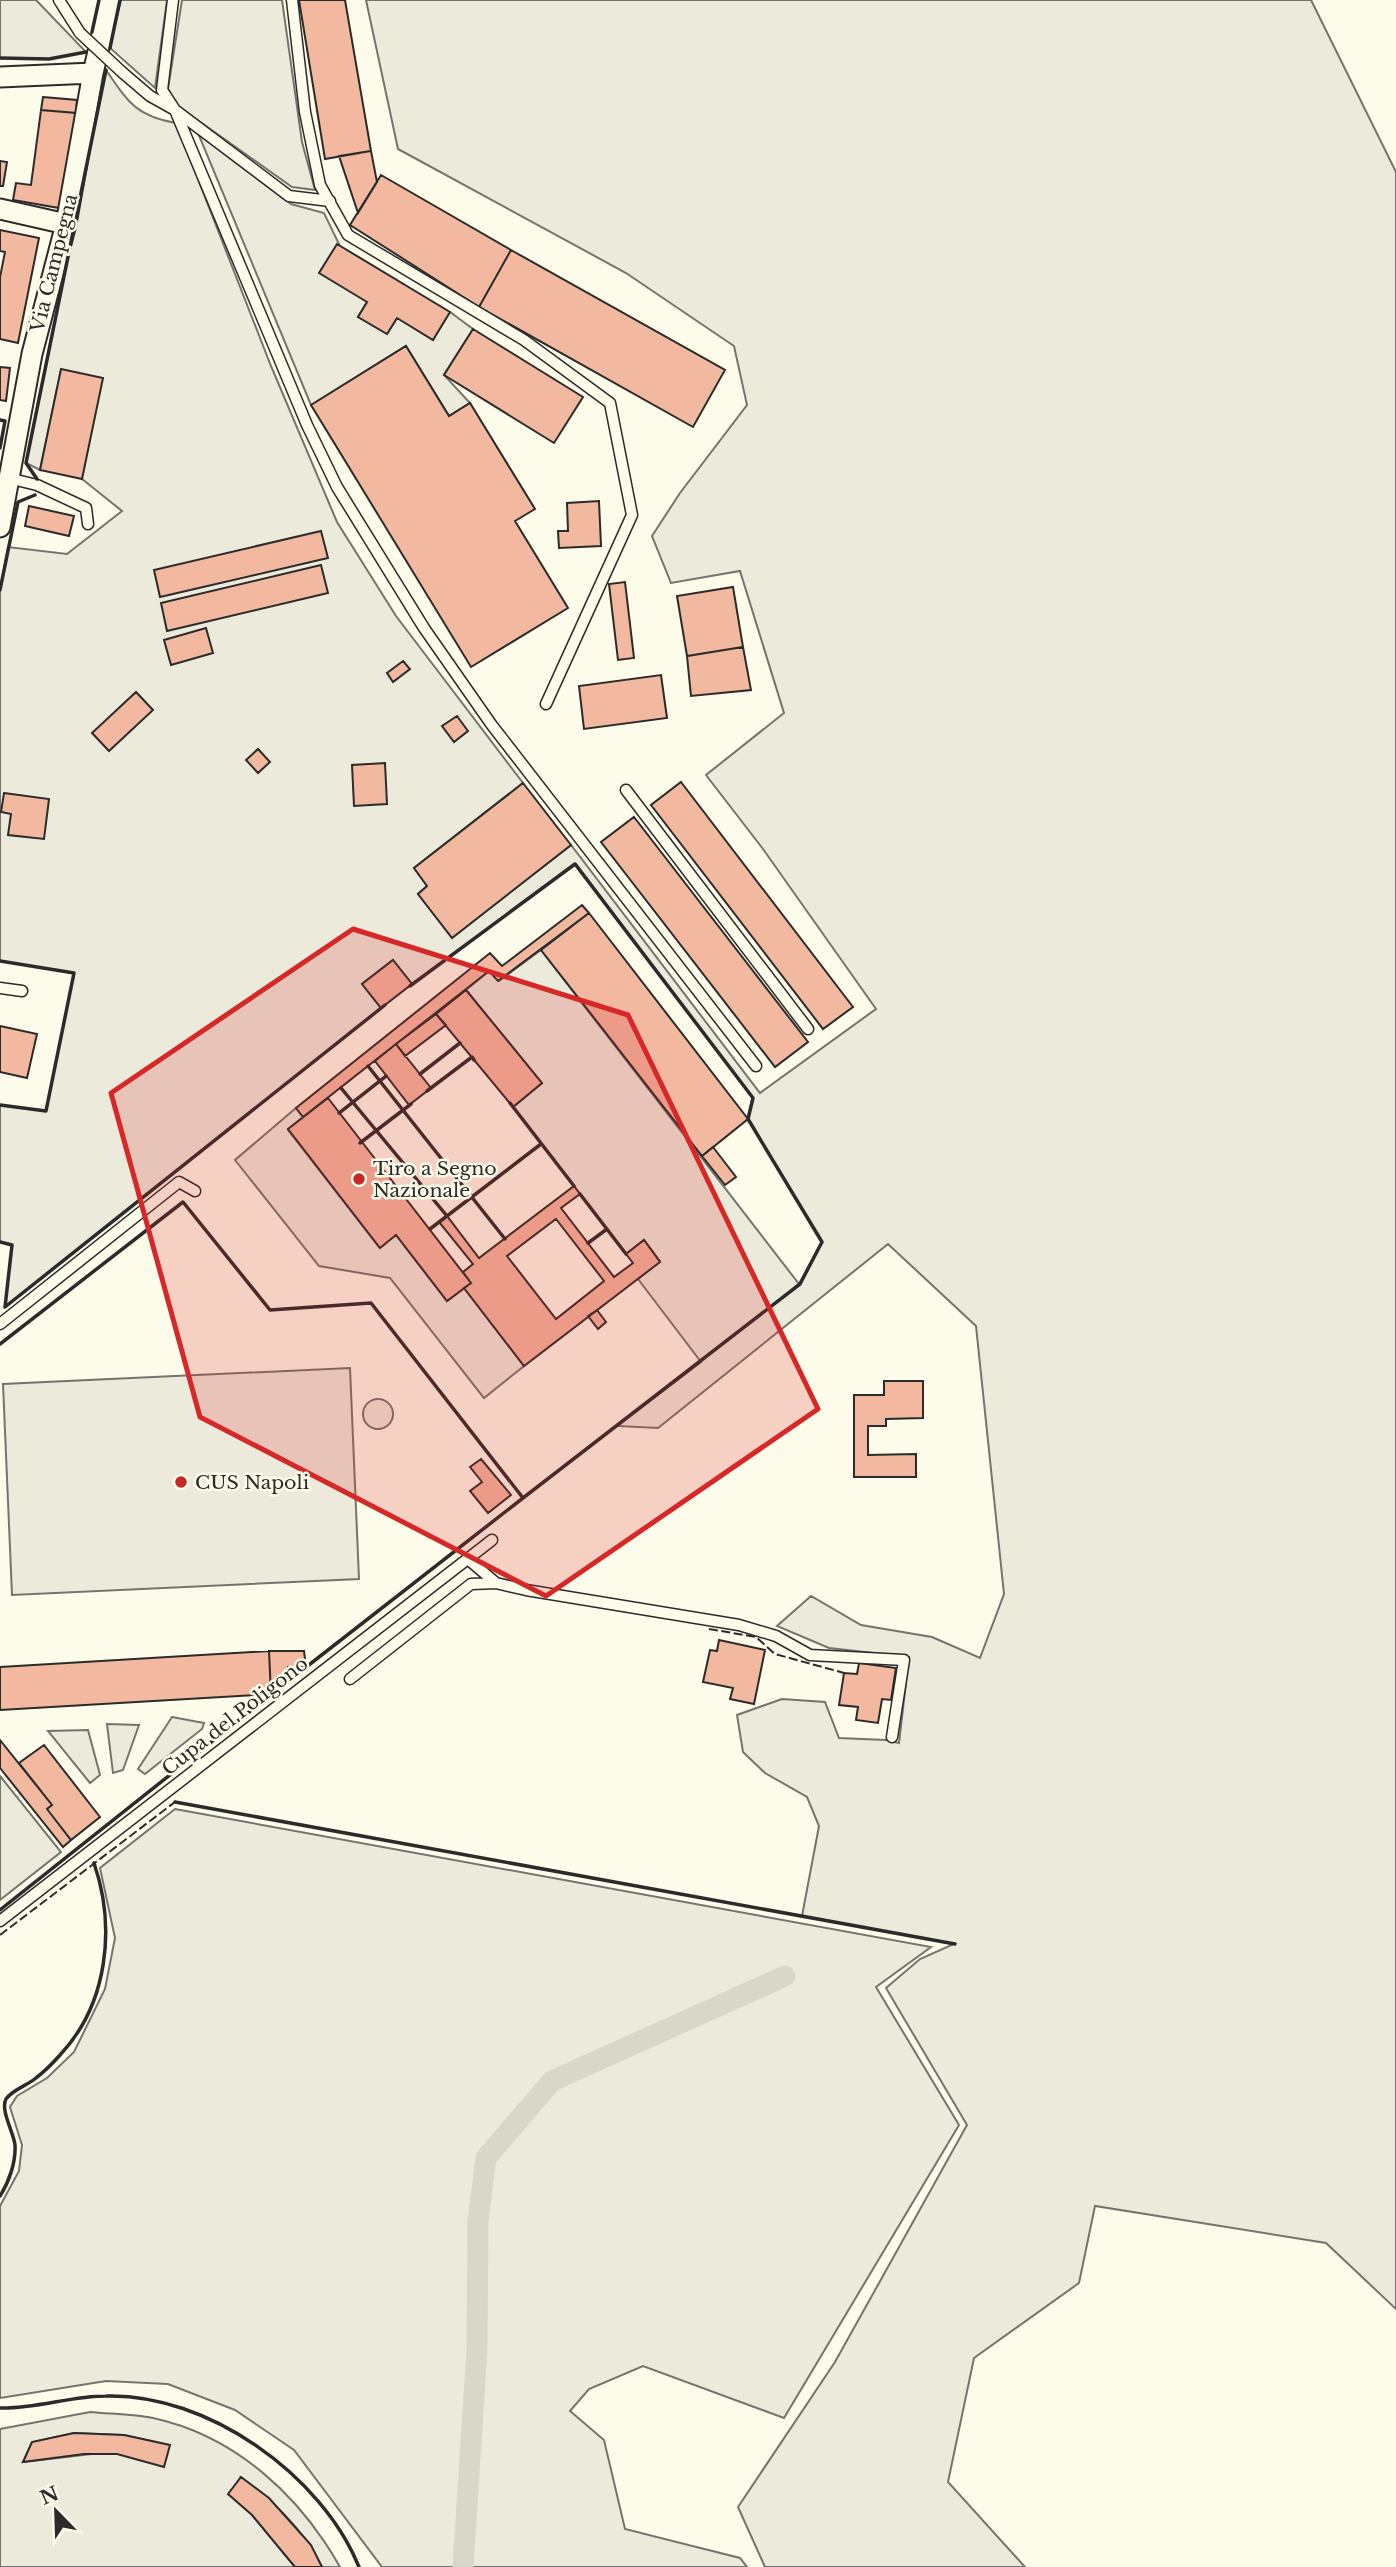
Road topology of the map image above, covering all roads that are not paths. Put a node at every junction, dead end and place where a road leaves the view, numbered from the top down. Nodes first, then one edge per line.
1 (59, 0) edge
2 (110, 0) edge
3 (173, 0) edge
4 (292, 0) edge
5 (93, 73) junction
6 (0, 77) edge
7 (174, 110) junction
8 (330, 201) junction
9 (0, 209) edge
10 (65, 223) junction
11 (8, 478) junction
12 (88, 524) dead end
13 (0, 527) edge
14 (546, 704) dead end
15 (626, 790) dead end
16 (0, 988) edge
17 (22, 991) dead end
18 (808, 1029) dead end
19 (756, 1066) dead end
20 (195, 1191) dead end
21 (0, 1324) edge
22 (492, 1540) dead end
23 (469, 1560) junction
24 (496, 1583) junction
25 (350, 1679) dead end
26 (892, 1737) dead end
27 (0, 1921) edge

1 - 7 lane, bridge
2 - 5 street, Via Campegna
3 - 7 lane
4 - 8 lane
5 - 6 street
5 - 10 street, Via Campegna
7 - 8 lane
7 - 19 lane
8 - 14 lane
9 - 10 street
10 - 11 street, Via Campegna
11 - 12 lane
11 - 13 street, Via Campegna
15 - 18 lane
16 - 17 lane
20 - 21 lane
22 - 23 lane, Cupa del Poligono
23 - 24 lane
23 - 27 lane, Cupa del Poligono
24 - 25 lane
24 - 26 lane

